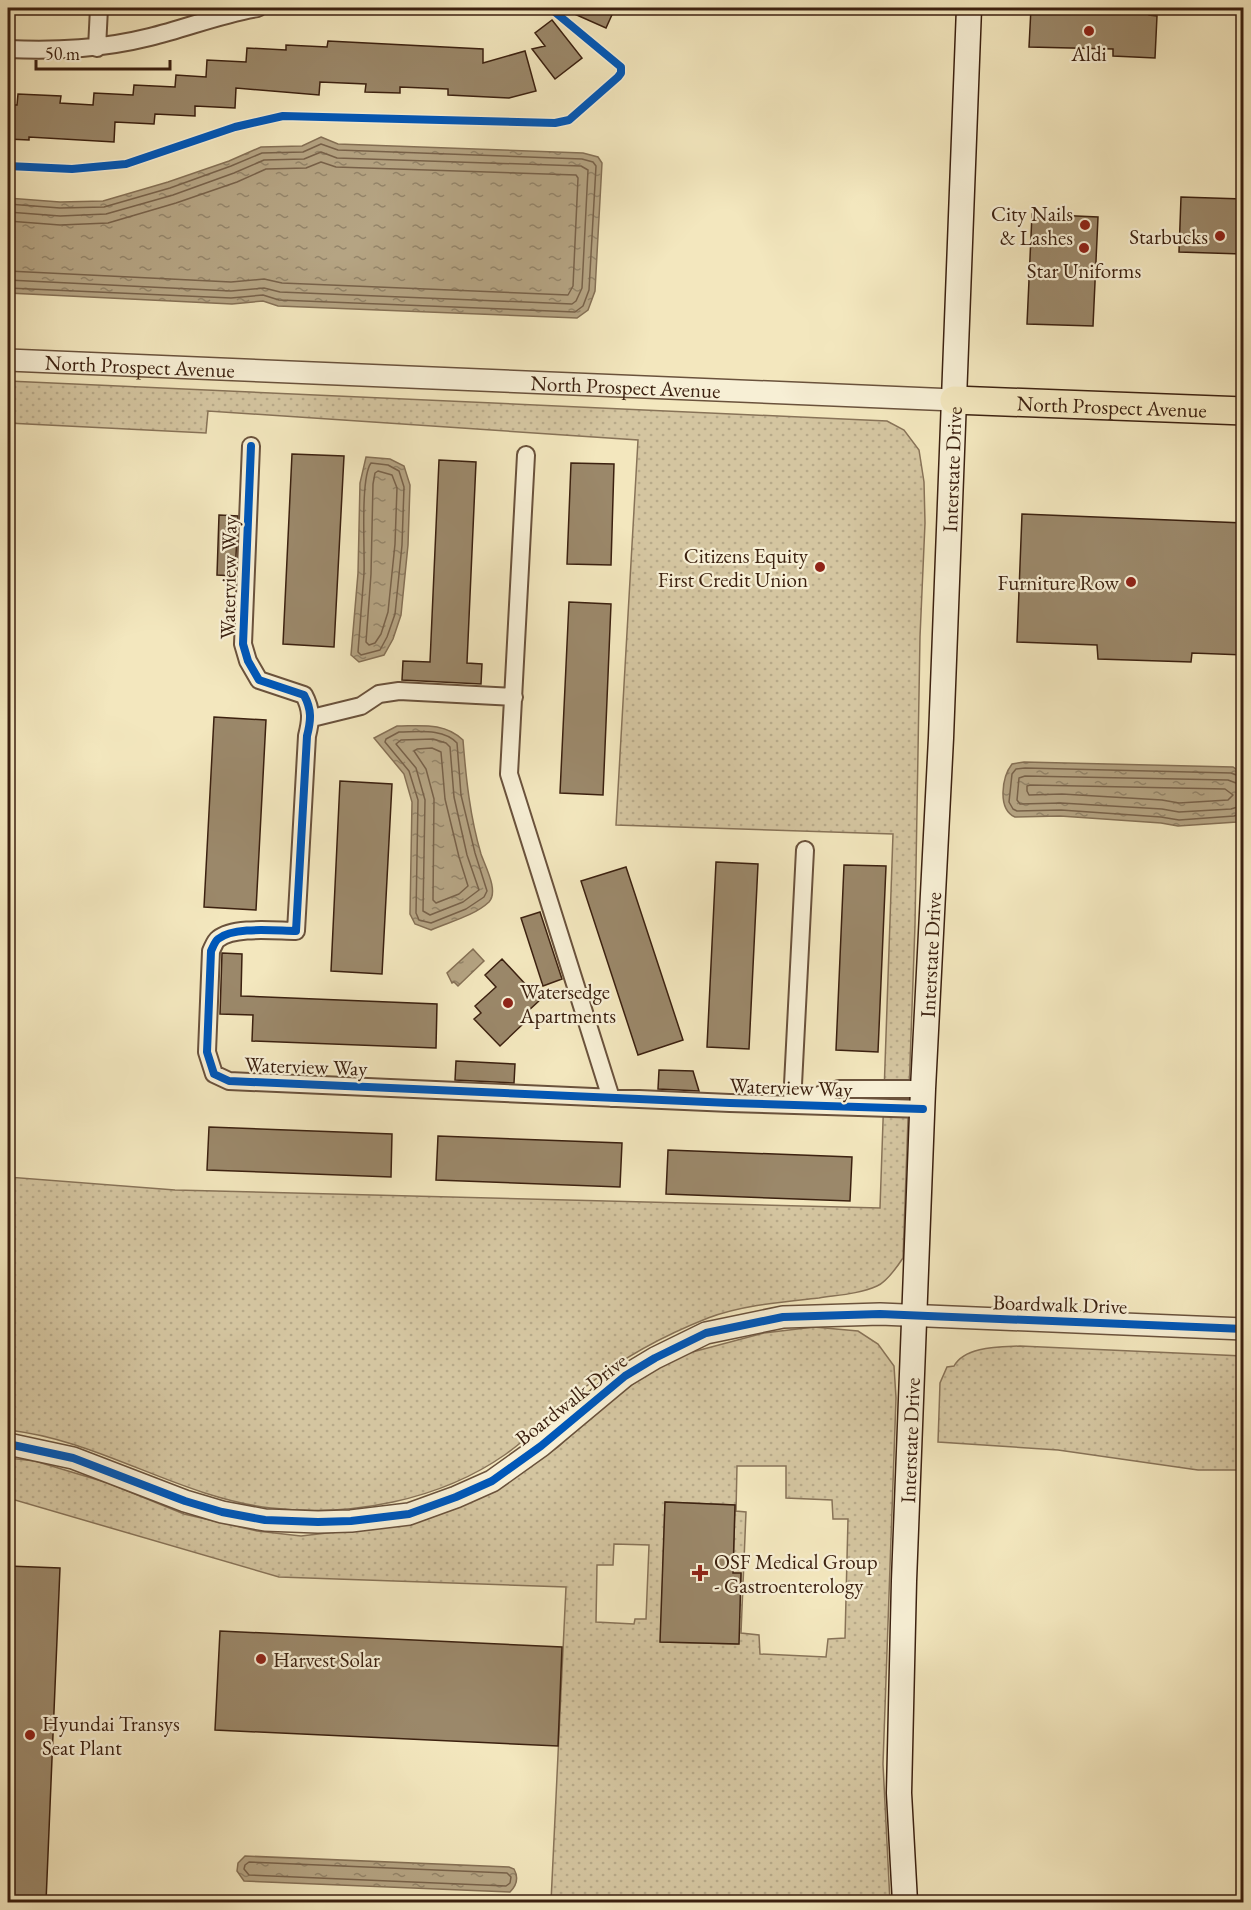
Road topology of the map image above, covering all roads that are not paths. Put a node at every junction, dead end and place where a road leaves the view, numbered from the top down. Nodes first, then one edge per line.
1 (99, 8) edge
2 (258, 8) edge
3 (969, 8) edge
4 (97, 48) junction
5 (8, 49) edge
6 (8, 360) edge
7 (954, 400) junction
8 (1244, 411) edge
9 (251, 446) dead end
10 (526, 454) dead end
11 (514, 697) junction
12 (312, 718) junction
13 (806, 850) dead end
14 (611, 1098) junction
15 (923, 1099) junction
16 (792, 1104) junction
17 (915, 1316) junction
18 (1244, 1329) edge
19 (8, 1444) edge
20 (905, 1902) edge

1 - 4 street
2 - 4 street
3 - 7 main road, Interstate Drive
4 - 5 street
6 - 7 street, North Prospect Avenue
7 - 8 main road, North Prospect Avenue
7 - 15 main road, Interstate Drive
9 - 12 street, Waterview Way
10 - 11 street
11 - 12 street
11 - 14 street
12 - 14 street, Waterview Way
13 - 16 street, Waterview Way
14 - 16 street, Waterview Way
15 - 16 street, Waterview Way
15 - 17 main road, Interstate Drive
17 - 18 street, Boardwalk Drive
17 - 19 street, Boardwalk Drive
17 - 20 main road, Interstate Drive

